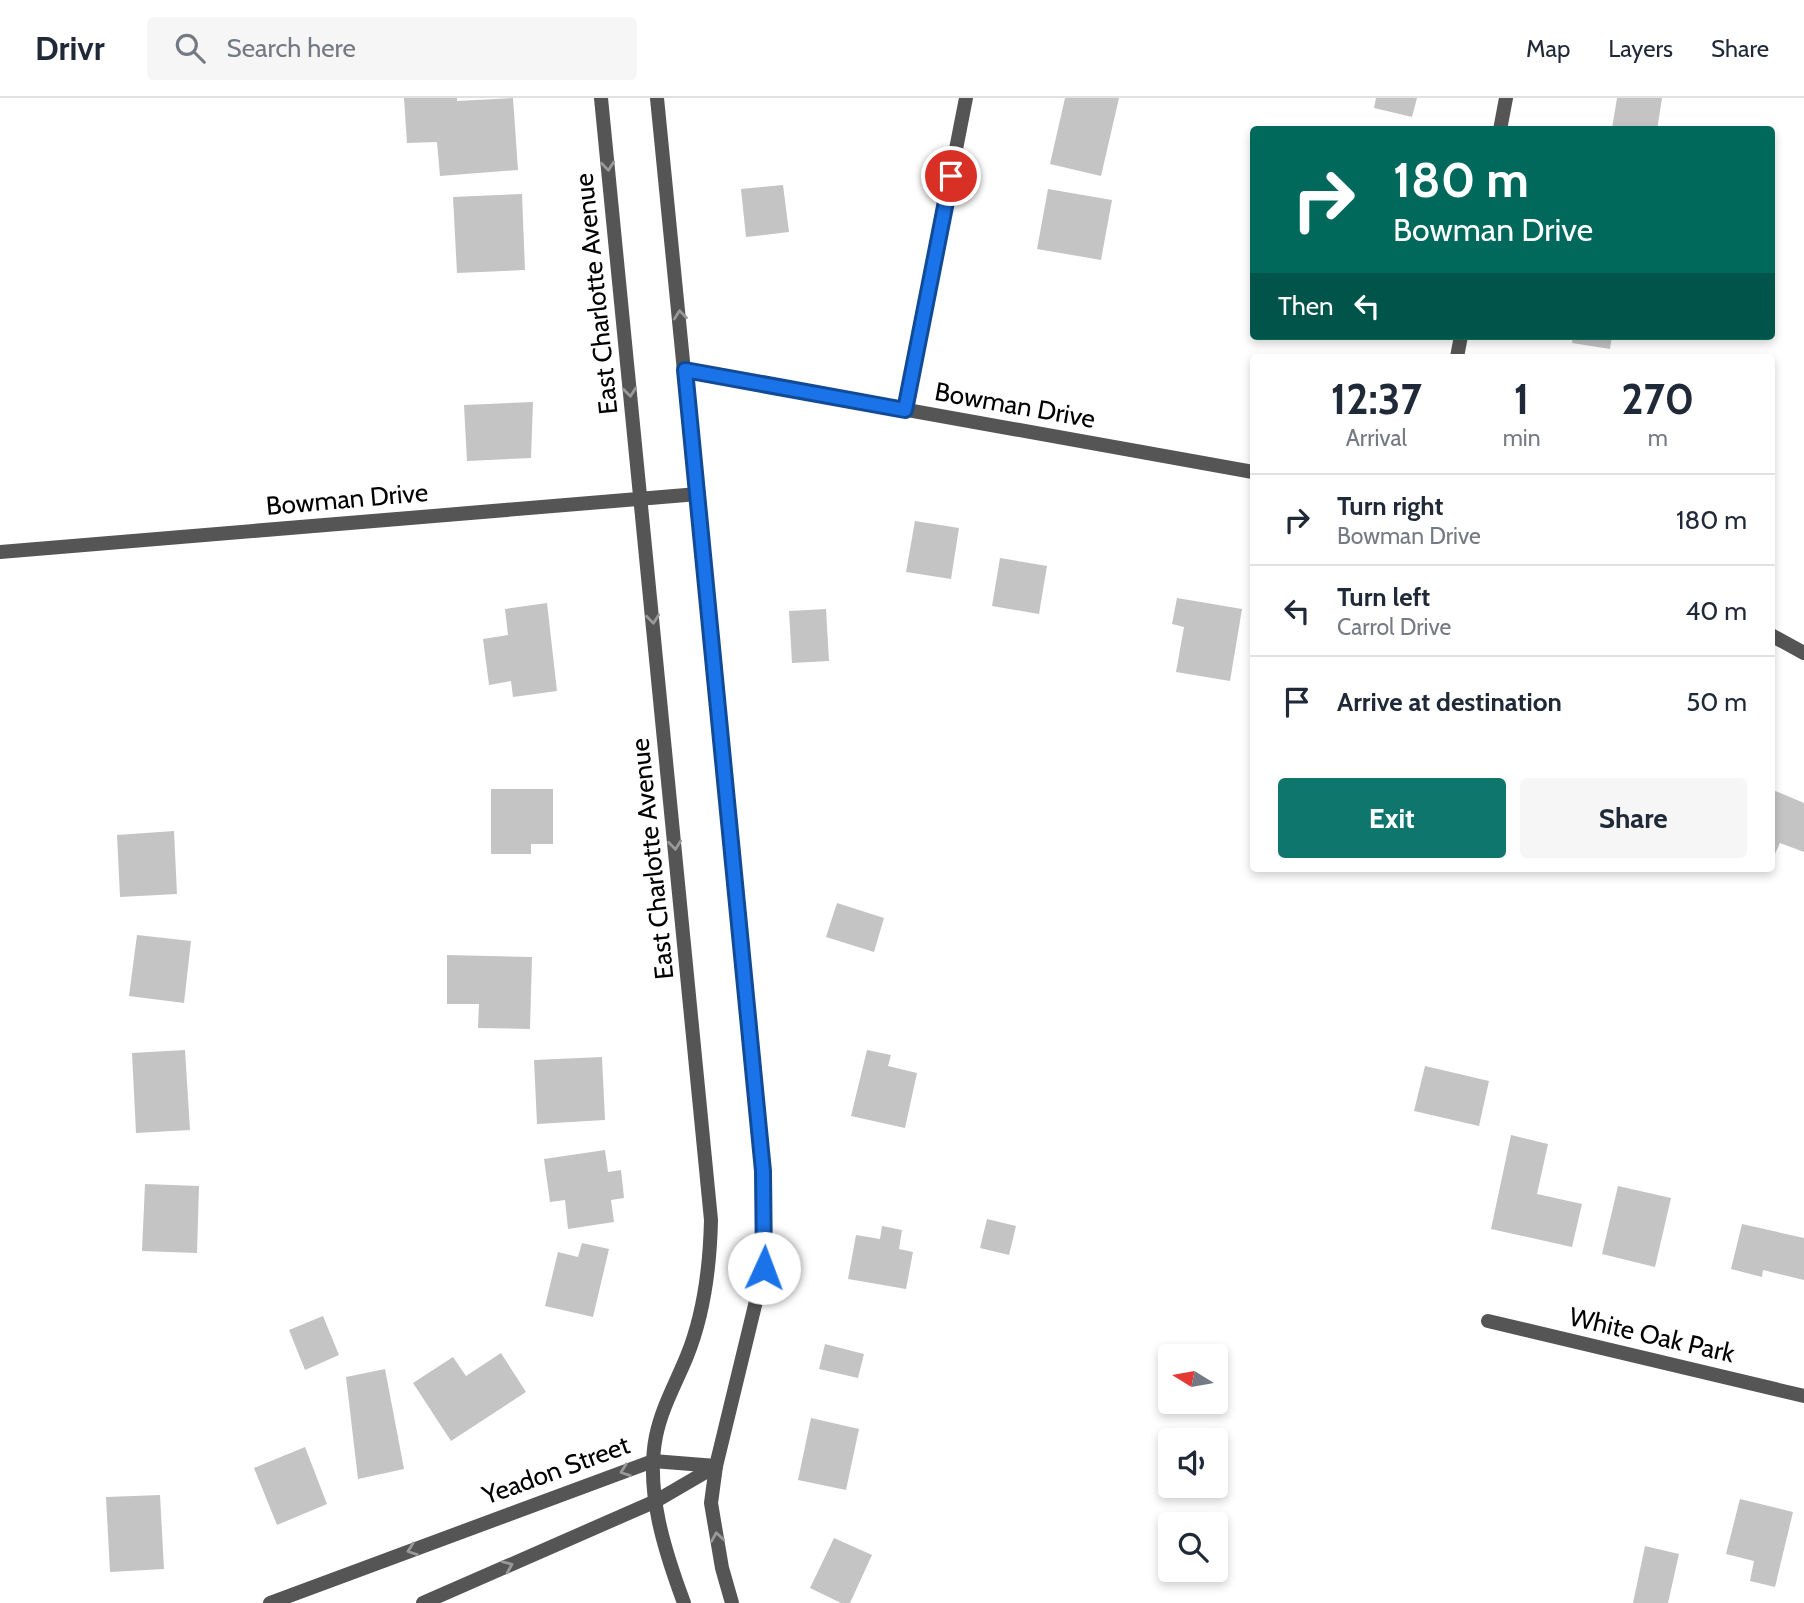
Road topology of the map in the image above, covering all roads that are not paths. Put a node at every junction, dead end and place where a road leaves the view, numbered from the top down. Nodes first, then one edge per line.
1 (601, 98) edge
2 (657, 98) edge
3 (967, 98) edge
4 (1506, 98) edge
5 (1501, 126) edge
6 (685, 370) junction
7 (905, 410) junction
8 (1250, 471) edge
9 (698, 494) junction
10 (641, 499) junction
11 (0, 552) edge
12 (1775, 637) edge
13 (1804, 653) edge
14 (1488, 1321) dead end
15 (1804, 1396) edge
16 (653, 1461) junction
17 (716, 1466) junction
18 (656, 1502) junction
19 (270, 1603) edge
20 (423, 1603) edge
21 (684, 1603) edge
22 (732, 1603) edge

1 -> 10 street, East Charlotte Avenue
6 -> 2 street
3 - 7 street
4 - 5 street
6 - 7 street, Bowman Drive
6 - 9 street
7 - 8 street, Bowman Drive
9 - 10 street, Bowman Drive
9 - 17 street
10 - 11 street, Bowman Drive
10 -> 16 street, East Charlotte Avenue
12 - 13 street
14 - 15 street, White Oak Park
16 - 17 street, Yeadon Street
16 - 18 street, East Charlotte Avenue
16 -> 19 street, Yeadon Street
17 - 18 street
22 -> 17 street
20 -> 18 street
18 - 21 street, East Charlotte Avenue

